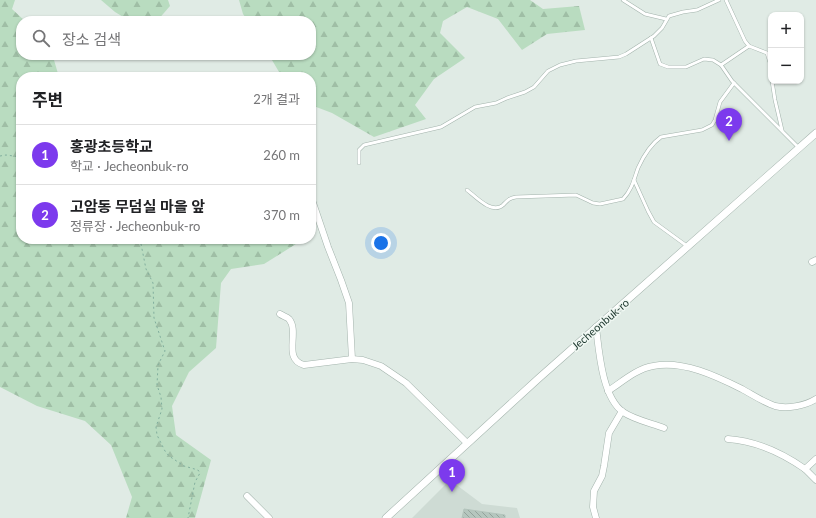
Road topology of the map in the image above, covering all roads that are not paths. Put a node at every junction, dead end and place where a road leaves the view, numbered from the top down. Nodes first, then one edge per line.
1 (623, 0) edge
2 (719, 0) edge
3 (726, 0) edge
4 (666, 19) junction
5 (651, 38) junction
6 (749, 46) junction
7 (768, 56) edge
8 (721, 65) junction
9 (734, 83) junction
10 (772, 84) edge
11 (782, 131) junction
12 (816, 133) edge
13 (800, 148) junction
14 (359, 162) dead end
15 (634, 180) junction
16 (467, 190) dead end
17 (316, 210) edge
18 (687, 246) junction
19 (280, 314) dead end
20 (596, 327) junction
21 (352, 359) junction
22 (608, 391) junction
23 (813, 401) edge
24 (816, 408) edge
25 (622, 411) junction
26 (664, 428) dead end
27 (728, 439) dead end
28 (467, 443) junction
29 (816, 459) edge
30 (805, 469) junction
31 (816, 480) edge
32 (247, 496) dead end
33 (269, 518) edge
34 (386, 518) edge
35 (596, 518) edge

1 - 4 lane
2 - 4 lane
3 - 6 lane
4 - 5 lane
5 - 8 lane
5 - 14 lane
6 - 7 lane
6 - 8 lane
8 - 9 lane
9 - 11 lane
9 - 15 lane
10 - 11 lane
11 - 13 lane
12 - 13 street, Jecheonbuk-ro
13 - 18 street, Jecheonbuk-ro
15 - 16 lane
15 - 18 lane
17 - 21 street
18 - 20 street, Jecheonbuk-ro
19 - 21 street
20 - 22 street
20 - 28 street, Jecheonbuk-ro
21 - 28 street
22 - 23 street
22 - 25 street
23 - 24 street
25 - 26 street
25 - 35 street
27 - 30 street
28 - 34 street, Jecheonbuk-ro
29 - 30 street
30 - 31 street
32 - 33 street

